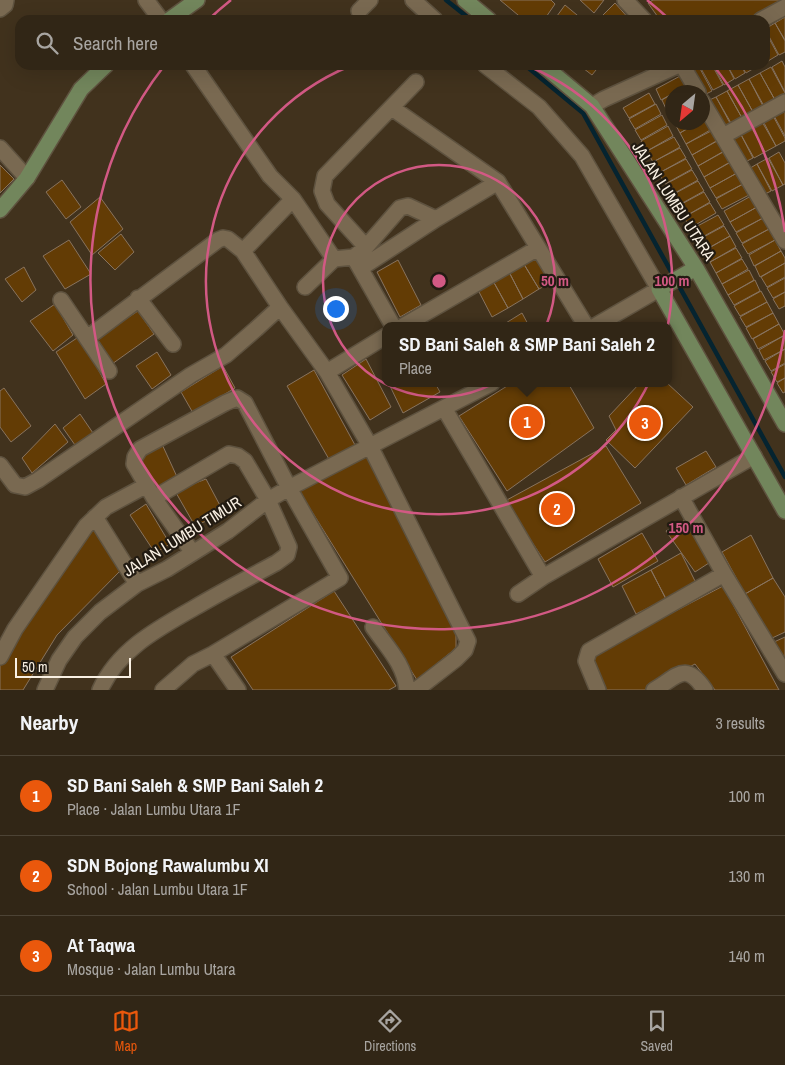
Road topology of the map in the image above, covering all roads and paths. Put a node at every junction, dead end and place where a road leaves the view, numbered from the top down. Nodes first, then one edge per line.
1 (6, 0) edge
2 (146, 0) edge
3 (197, 0) edge
4 (370, 0) edge
5 (413, 0) edge
6 (465, 0) edge
7 (631, 1) edge
8 (785, 7) edge
9 (0, 9) edge
10 (359, 11) dead end
11 (157, 15) edge
12 (176, 15) edge
13 (430, 15) edge
14 (483, 15) edge
15 (641, 15) edge
16 (770, 15) edge
17 (101, 70) edge
18 (196, 70) edge
19 (491, 70) edge
20 (549, 70) edge
21 (669, 70) edge
22 (683, 70) edge
23 (416, 82) dead end
24 (693, 85) edge
25 (785, 102) edge
26 (592, 106) junction
27 (392, 108) junction
28 (710, 114) edge
29 (723, 136) junction
30 (0, 148) edge
31 (27, 178) junction
32 (498, 182) junction
33 (293, 199) junction
34 (0, 210) edge
35 (436, 219) junction
36 (785, 241) edge
37 (366, 247) junction
38 (538, 248) junction
39 (243, 251) junction
40 (334, 259) junction
41 (357, 262) junction
42 (692, 270) junction
43 (666, 285) junction
44 (305, 287) dead end
45 (138, 298) junction
46 (61, 300) dead end
47 (280, 307) junction
48 (391, 322) edge
49 (410, 322) edge
50 (584, 322) edge
51 (602, 322) edge
52 (87, 338) junction
53 (382, 338) edge
54 (173, 344) dead end
55 (109, 371) dead end
56 (326, 372) junction
57 (484, 387) edge
58 (444, 408) junction
59 (785, 424) edge
60 (370, 446) junction
61 (754, 456) junction
62 (0, 465) edge
63 (290, 488) junction
64 (151, 491) junction
65 (680, 497) junction
66 (268, 500) junction
67 (785, 511) edge
68 (95, 517) junction
69 (193, 553) junction
70 (724, 574) junction
71 (543, 577) junction
72 (137, 584) junction
73 (518, 594) dead end
74 (373, 627) dead end
75 (212, 654) junction
76 (0, 657) edge
77 (785, 674) edge
78 (45, 690) edge
79 (100, 690) edge
80 (163, 690) edge
81 (238, 690) edge
82 (407, 690) edge
83 (416, 690) edge
84 (598, 690) edge
85 (654, 690) edge
86 (706, 690) edge

1 - 9 street
2 - 11 street
3 - 12 street
4 - 10 street
5 - 13 street
6 - 14 street
7 - 15 street
8 - 16 street
17 - 31 street
18 - 33 street
19 - 43 street
20 - 26 street, JALAN LUMBU UTARA
21 - 26 street
22 - 24 street
23 - 27 street
25 - 29 street
26 - 42 street, JALAN LUMBU UTARA
27 - 32 street
27 - 37 street
28 - 29 street
29 - 36 street
30 - 31 street
31 - 34 street
32 - 35 street
32 - 38 street
33 - 39 street
33 - 40 street
35 - 37 street
35 - 41 street
37 - 41 street
38 - 49 street
38 - 50 street
39 - 45 street
39 - 47 street
40 - 41 street
40 - 44 street
41 - 48 street
42 - 43 street
42 - 59 street, JALAN LUMBU UTARA
43 - 51 street
43 - 61 street
45 - 52 street
45 - 54 street
46 - 52 street
47 - 56 street
47 - 62 street
52 - 55 street
53 - 56 street
56 - 60 street
57 - 58 street, JALAN LUMBU TIMUR
58 - 60 street, JALAN LUMBU TIMUR
58 - 71 street
60 - 63 street, JALAN LUMBU TIMUR
60 - 83 street
61 - 65 street
61 - 67 street
63 - 64 street
63 - 66 street, JALAN LUMBU TIMUR
63 - 75 street
64 - 66 street
64 - 68 street
64 - 69 street
65 - 70 street
65 - 71 street
66 - 69 street, JALAN LUMBU TIMUR
66 - 79 street
68 - 72 street
68 - 76 street
69 - 72 street, JALAN LUMBU TIMUR
70 - 77 street
70 - 84 street
71 - 73 street
72 - 78 street, JALAN LUMBU TIMUR
74 - 82 street
75 - 80 street
75 - 81 street
85 - 86 street

